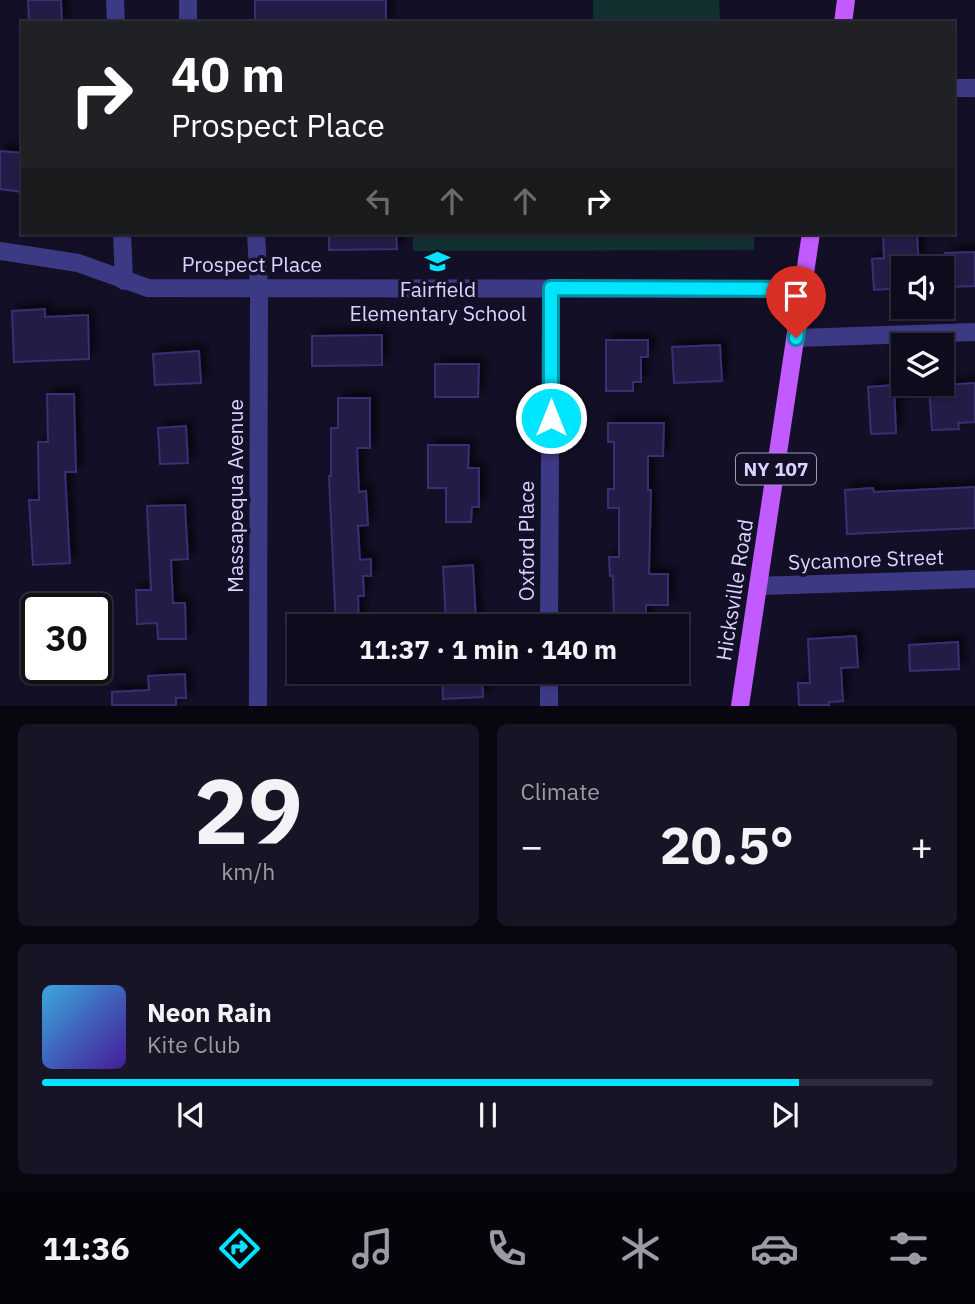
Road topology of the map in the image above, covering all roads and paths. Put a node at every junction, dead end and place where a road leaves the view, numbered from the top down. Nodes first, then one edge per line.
1 (115, 0) edge
2 (188, 0) edge
3 (846, 0) edge
4 (116, 21) edge
5 (188, 21) edge
6 (843, 21) edge
7 (955, 88) edge
8 (975, 88) edge
9 (122, 235) edge
10 (256, 235) edge
11 (811, 235) edge
12 (0, 251) edge
13 (124, 281) junction
14 (259, 288) junction
15 (551, 288) junction
16 (803, 289) junction
17 (975, 332) edge
18 (796, 338) junction
19 (975, 579) edge
20 (758, 586) junction
21 (549, 614) edge
22 (549, 684) edge
23 (258, 705) edge
24 (548, 705) edge
25 (740, 705) edge

1 - 4 street
2 - 5 street
3 - 6 main road
7 - 8 street
9 - 13 street
10 - 14 street, Massapequa Avenue
11 - 16 main road, Hicksville Road / NY 107
12 - 13 street, Prospect Place
13 - 14 street, Prospect Place
14 - 15 street, Prospect Place
14 - 23 street, Massapequa Avenue
15 - 16 street, Prospect Place
15 - 21 street, Oxford Place
16 - 18 main road, Hicksville Road / NY 107
17 - 18 street
18 - 20 main road, Hicksville Road / NY 107
19 - 20 street, Sycamore Street
20 - 25 main road, Hicksville Road / NY 107
22 - 24 street

